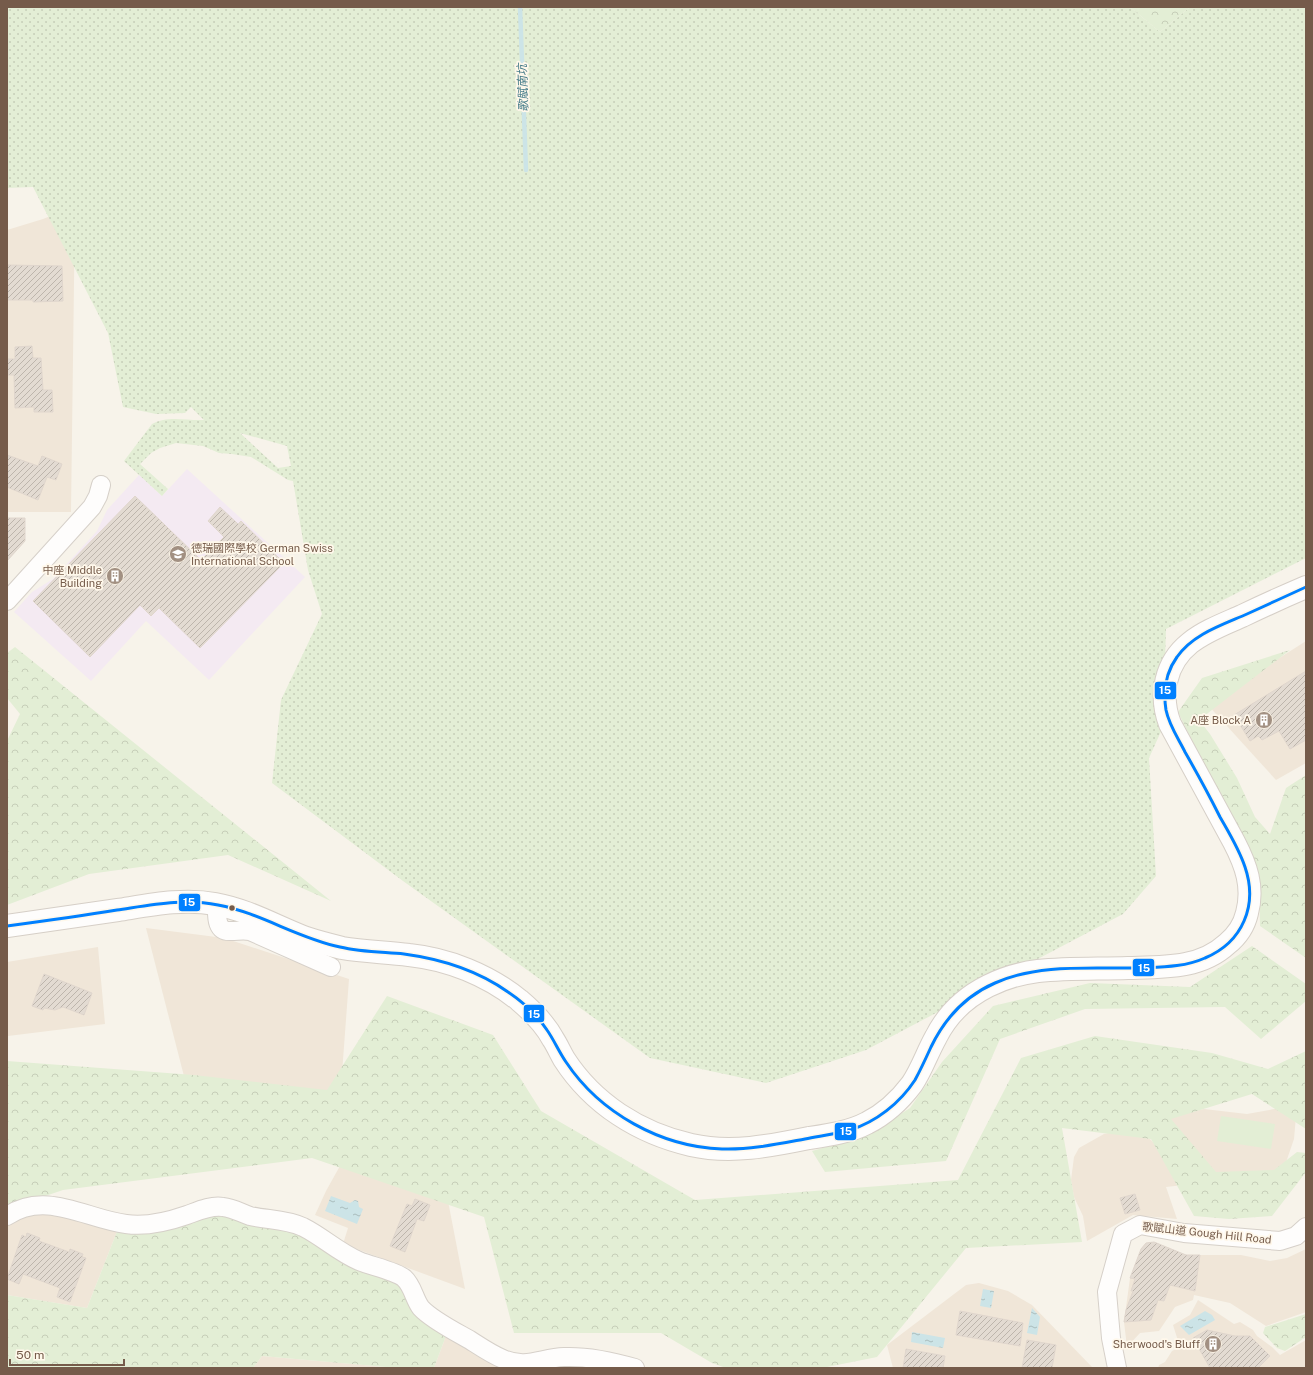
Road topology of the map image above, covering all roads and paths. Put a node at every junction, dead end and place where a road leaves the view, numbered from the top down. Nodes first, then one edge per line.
1 (101, 485) dead end
2 (1306, 586) edge
3 (7, 601) edge
4 (217, 904) junction
5 (7, 926) edge
6 (331, 967) dead end
7 (7, 1216) edge
8 (1306, 1227) edge
9 (635, 1368) edge
10 (1117, 1368) edge

1 - 3 street
2 - 4 main road
4 - 5 main road
4 - 6 street
7 - 9 street
8 - 10 street, 歌賦山道 Gough Hill Road

